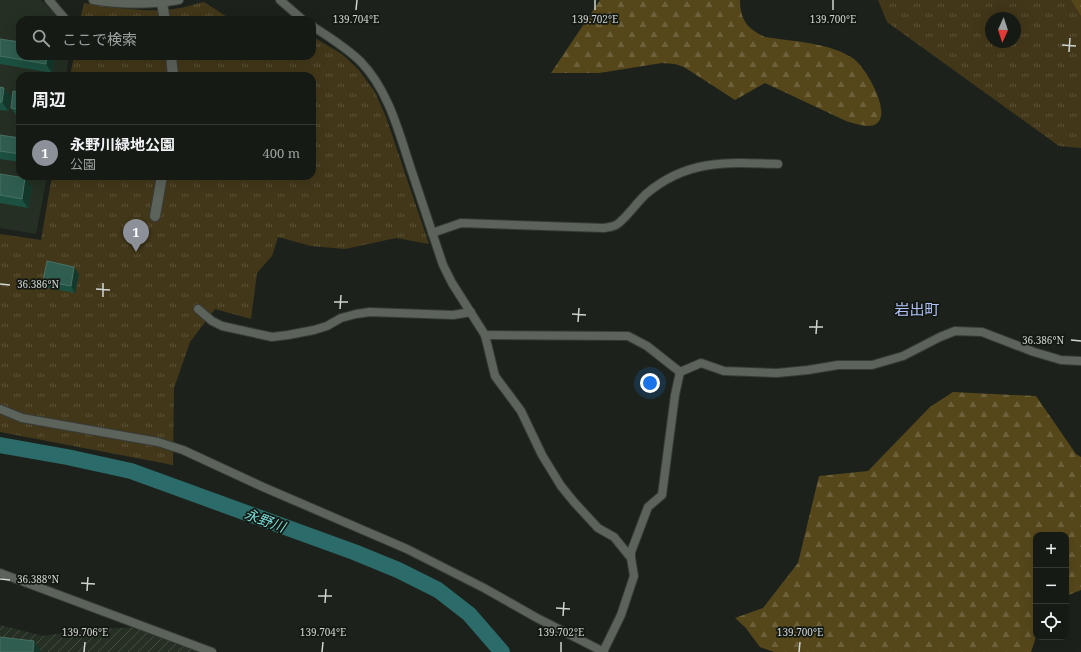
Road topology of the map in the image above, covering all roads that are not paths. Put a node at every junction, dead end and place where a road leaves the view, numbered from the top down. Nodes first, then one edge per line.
1 (49, 0) edge
2 (93, 0) edge
3 (179, 0) edge
4 (280, 0) edge
5 (162, 3) junction
6 (63, 16) edge
7 (164, 16) edge
8 (298, 16) edge
9 (316, 29) edge
10 (171, 60) edge
11 (172, 72) edge
12 (778, 164) dead end
13 (161, 180) edge
14 (155, 216) dead end
15 (432, 233) junction
16 (198, 309) dead end
17 (471, 312) junction
18 (484, 335) junction
19 (1081, 361) edge
20 (680, 372) junction
21 (0, 409) edge
22 (631, 558) junction
23 (0, 573) edge
24 (212, 652) edge
25 (603, 652) edge

1 - 6 street
2 - 5 street
3 - 5 street
4 - 8 street
5 - 7 street
9 - 15 street
10 - 11 street
12 - 15 street
13 - 14 street
15 - 17 street
16 - 17 street
17 - 18 street
18 - 20 street
18 - 22 street
19 - 20 street
20 - 22 street
21 - 25 street
22 - 25 street
23 - 24 street

